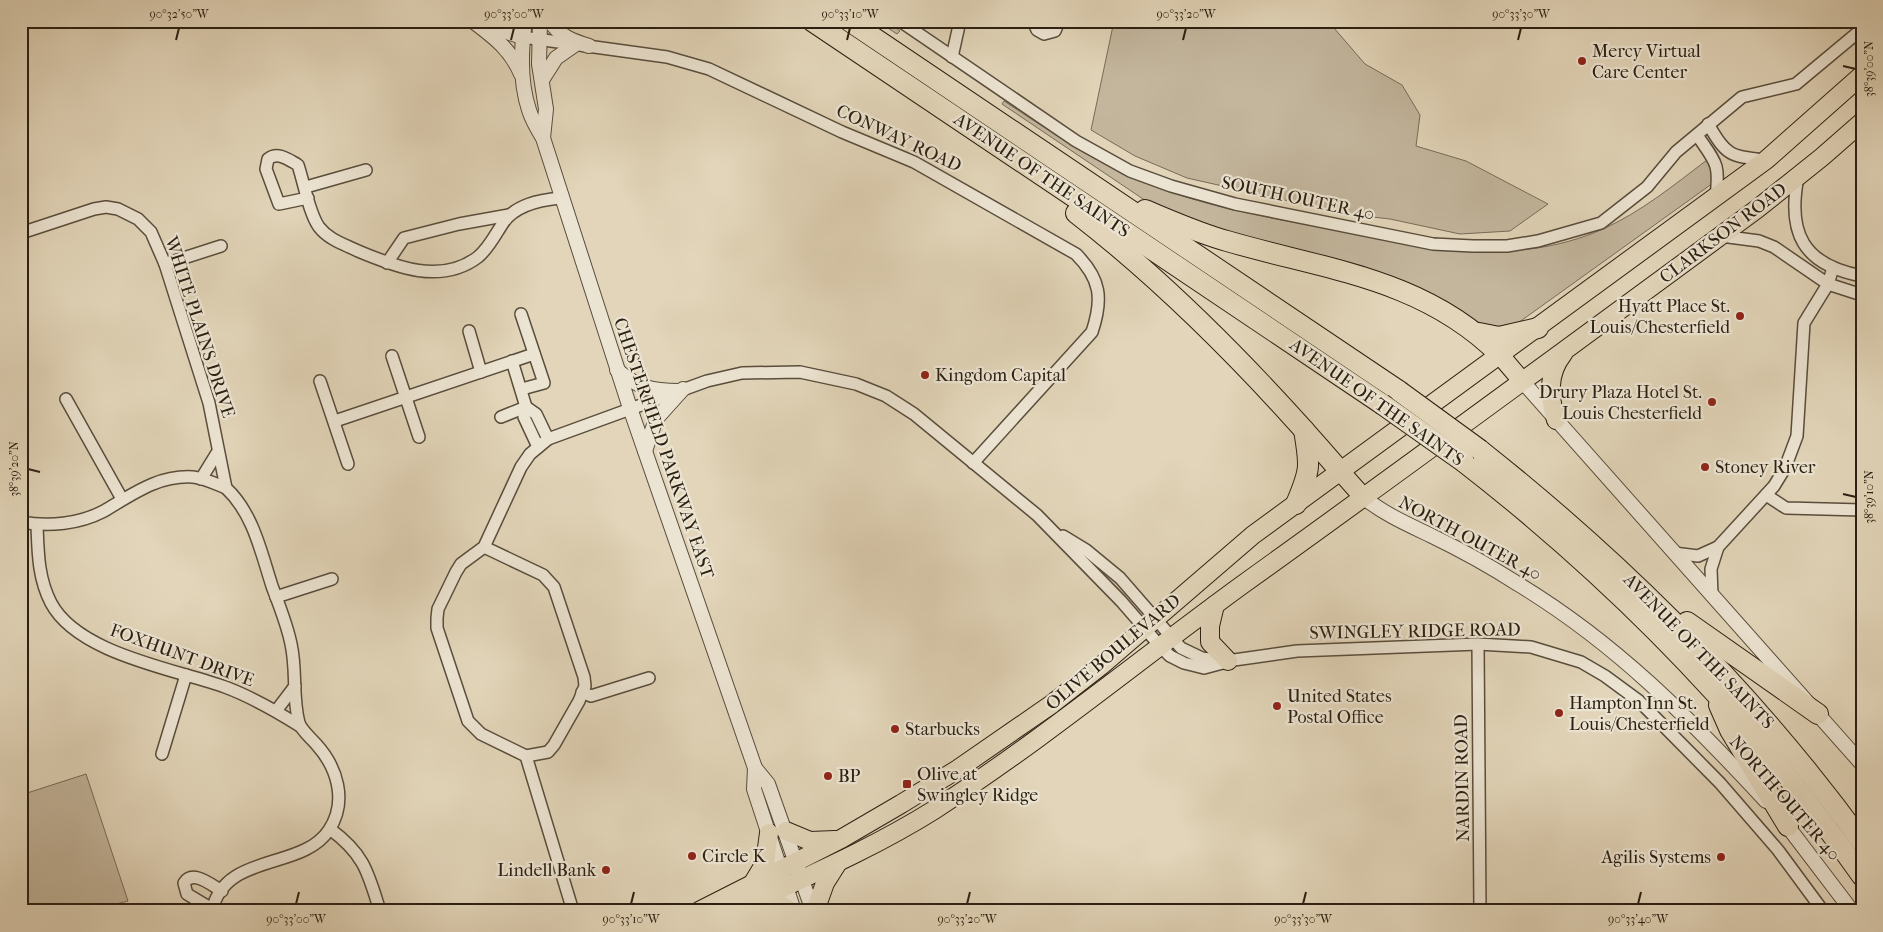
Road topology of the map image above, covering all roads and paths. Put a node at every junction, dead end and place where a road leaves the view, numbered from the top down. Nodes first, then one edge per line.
1 (475, 21) edge
2 (525, 21) edge
3 (540, 21) edge
4 (550, 21) edge
5 (812, 21) edge
6 (848, 21) edge
7 (900, 21) edge
8 (960, 21) edge
9 (1032, 21) edge
10 (1059, 21) edge
11 (1862, 29) edge
12 (522, 37) junction
13 (539, 39) junction
14 (582, 45) junction
15 (952, 57) junction
16 (1862, 75) edge
17 (542, 80) junction
18 (524, 82) junction
19 (1862, 122) edge
20 (1708, 124) junction
21 (1697, 135) junction
22 (542, 138) junction
23 (1766, 160) junction
24 (1030, 168) junction
25 (366, 170) dead end
26 (1798, 177) junction
27 (1106, 194) junction
28 (560, 198) junction
29 (1716, 198) junction
30 (508, 215) junction
31 (21, 233) edge
32 (1721, 236) junction
33 (221, 246) dead end
34 (387, 262) junction
35 (164, 264) junction
36 (1833, 268) junction
37 (1862, 276) edge
38 (1828, 284) junction
39 (1862, 295) edge
40 (521, 314) dead end
41 (1538, 328) junction
42 (469, 331) dead end
43 (1479, 333) junction
44 (1566, 349) junction
45 (534, 354) junction
46 (1500, 355) junction
47 (392, 356) dead end
48 (512, 361) junction
49 (617, 370) junction
50 (481, 372) junction
51 (320, 381) dead end
52 (1522, 381) junction
53 (522, 389) junction
54 (681, 390) junction
55 (405, 397) junction
56 (66, 399) dead end
57 (526, 407) junction
58 (630, 408) junction
59 (501, 416) dead end
60 (1556, 420) junction
61 (335, 421) junction
62 (1304, 430) junction
63 (420, 437) dead end
64 (548, 439) junction
65 (538, 447) junction
66 (644, 451) junction
67 (218, 453) junction
68 (974, 463) junction
69 (348, 464) dead end
70 (1340, 471) junction
71 (201, 479) junction
72 (226, 488) junction
73 (1766, 495) junction
74 (1362, 497) junction
75 (122, 499) junction
76 (1296, 504) junction
77 (1862, 510) edge
78 (21, 522) edge
79 (37, 525) junction
80 (484, 547) junction
81 (1718, 547) junction
82 (1674, 553) junction
83 (332, 579) dead end
84 (1712, 594) junction
85 (276, 597) junction
86 (1215, 605) junction
87 (1660, 606) junction
88 (1150, 624) junction
89 (1166, 642) junction
90 (1478, 644) junction
91 (1228, 661) junction
92 (186, 675) junction
93 (649, 678) dead end
94 (295, 686) junction
95 (1712, 690) junction
96 (582, 692) junction
97 (276, 711) junction
98 (1818, 714) junction
99 (300, 726) junction
100 (162, 754) dead end
101 (526, 756) junction
102 (1862, 764) edge
103 (1788, 826) junction
104 (330, 829) junction
105 (777, 832) junction
106 (841, 839) junction
107 (1862, 842) edge
108 (837, 864) junction
109 (800, 870) junction
110 (1862, 876) edge
111 (784, 878) junction
112 (222, 890) junction
113 (754, 892) junction
114 (212, 910) edge
115 (380, 911) edge
116 (572, 911) edge
117 (700, 911) edge
118 (733, 911) edge
119 (792, 911) edge
120 (814, 911) edge
121 (1480, 911) edge
122 (1823, 911) edge
123 (1852, 911) edge

1 - 12 street, CONWAY ROAD
1 - 18 street
2 - 12 street, CHESTERFIELD PARKWAY EAST
3 - 13 street, CHESTERFIELD PARKWAY EAST
4 - 14 street
5 - 24 highway, AVENUE OF THE SAINTS
6 - 27 highway, AVENUE OF THE SAINTS
7 - 15 street, SOUTH OUTER 40
8 - 15 street
9 - 10 street
11 - 20 street, SOUTH OUTER 40
12 - 13 street, CONWAY ROAD
12 - 18 street, CHESTERFIELD PARKWAY EAST
13 - 14 street, CONWAY ROAD
13 - 17 street, CHESTERFIELD PARKWAY EAST
14 - 17 street
14 - 68 street, CONWAY ROAD
15 - 21 street, SOUTH OUTER 40
16 - 23 main road, CLARKSON ROAD
17 - 22 street, CHESTERFIELD PARKWAY EAST
18 - 22 street, CHESTERFIELD PARKWAY EAST
19 - 26 main road, CLARKSON ROAD
20 - 21 street, SOUTH OUTER 40
20 - 23 street
21 - 29 street
22 - 28 street, CHESTERFIELD PARKWAY EAST
23 - 29 main road, CLARKSON ROAD
24 - 62 highway
24 - 95 highway, AVENUE OF THE SAINTS, bridge
25 - 34 street
26 - 32 main road, CLARKSON ROAD
26 - 36 street
27 - 43 highway
27 - 87 highway, AVENUE OF THE SAINTS, bridge
28 - 30 street
28 - 49 street, CHESTERFIELD PARKWAY EAST
29 - 41 main road, CLARKSON ROAD
30 - 34 street
30 - 34 street
31 - 35 street, WHITE PLAINS DRIVE
32 - 38 street
32 - 44 main road, CLARKSON ROAD
33 - 35 street
35 - 67 street, WHITE PLAINS DRIVE
36 - 37 street
36 - 38 street
38 - 39 street
38 - 73 street
40 - 45 street
41 - 43 highway
41 - 46 main road, CLARKSON ROAD
42 - 50 street
43 - 46 highway
44 - 52 main road, CLARKSON ROAD
44 - 60 main road
45 - 48 street
45 - 53 street
46 - 52 main road
46 - 70 main road, OLIVE BOULEVARD
47 - 55 street
48 - 50 street
48 - 53 street
49 - 54 street
49 - 58 street, CHESTERFIELD PARKWAY EAST
50 - 55 street
51 - 61 street
52 - 60 street
52 - 74 main road, CLARKSON ROAD
53 - 57 street
54 - 58 street, SWINGLEY RIDGE ROAD
54 - 66 street
54 - 68 street, SWINGLEY RIDGE ROAD
55 - 61 street
55 - 63 street
56 - 75 street
57 - 59 street
57 - 64 street
57 - 65 street
58 - 64 street, SWINGLEY RIDGE ROAD
58 - 66 street, CHESTERFIELD PARKWAY EAST
60 - 82 street
61 - 69 street
62 - 70 highway
62 - 76 highway
64 - 65 street, SWINGLEY RIDGE ROAD
65 - 80 street, SWINGLEY RIDGE ROAD
66 - 105 street, CHESTERFIELD PARKWAY EAST
67 - 71 street
67 - 72 street, WHITE PLAINS DRIVE
68 - 88 street, SWINGLEY RIDGE ROAD
70 - 74 main road
70 - 76 main road, OLIVE BOULEVARD
71 - 72 street
71 - 75 street
72 - 85 street, WHITE PLAINS DRIVE
73 - 77 street
73 - 81 street
74 - 86 main road, OLIVE BOULEVARD
74 - 103 street, NORTH OUTER 40
75 - 79 street
76 - 88 main road, OLIVE BOULEVARD
78 - 79 street
79 - 92 street, FOXHUNT DRIVE
80 - 96 street
80 - 101 street
81 - 82 street
81 - 84 street
82 - 84 street
83 - 85 street
84 - 98 street
85 - 94 street, WHITE PLAINS DRIVE
86 - 89 main road, OLIVE BOULEVARD
86 - 91 main road
87 - 98 highway
87 - 107 highway, AVENUE OF THE SAINTS
88 - 89 street, SWINGLEY RIDGE ROAD
88 - 106 main road, OLIVE BOULEVARD
89 - 91 street, SWINGLEY RIDGE ROAD
89 - 108 main road, OLIVE BOULEVARD
90 - 91 street, SWINGLEY RIDGE ROAD
90 - 121 street, NARDIN ROAD
90 - 122 street, SWINGLEY RIDGE ROAD
92 - 97 street, FOXHUNT DRIVE
92 - 100 street
93 - 96 street
94 - 97 street
94 - 99 street, WHITE PLAINS DRIVE
95 - 103 highway
95 - 110 highway, AVENUE OF THE SAINTS
96 - 101 street
97 - 99 street, FOXHUNT DRIVE
98 - 102 street
99 - 104 street
101 - 116 street
103 - 123 street, NORTH OUTER 40
104 - 112 street
104 - 115 street
105 - 106 main road
105 - 109 street, CHESTERFIELD PARKWAY EAST
105 - 111 street, CHESTERFIELD PARKWAY EAST
105 - 113 main road
106 - 109 main road, OLIVE BOULEVARD
108 - 109 main road, OLIVE BOULEVARD
108 - 120 main road
109 - 111 main road, OLIVE BOULEVARD
109 - 120 street, CHESTERFIELD PARKWAY EAST
111 - 113 main road, OLIVE BOULEVARD
111 - 119 street, CHESTERFIELD PARKWAY EAST
112 - 114 street
112 - 114 street
113 - 117 main road, OLIVE BOULEVARD
113 - 118 main road, OLIVE BOULEVARD
113 - 119 main road

